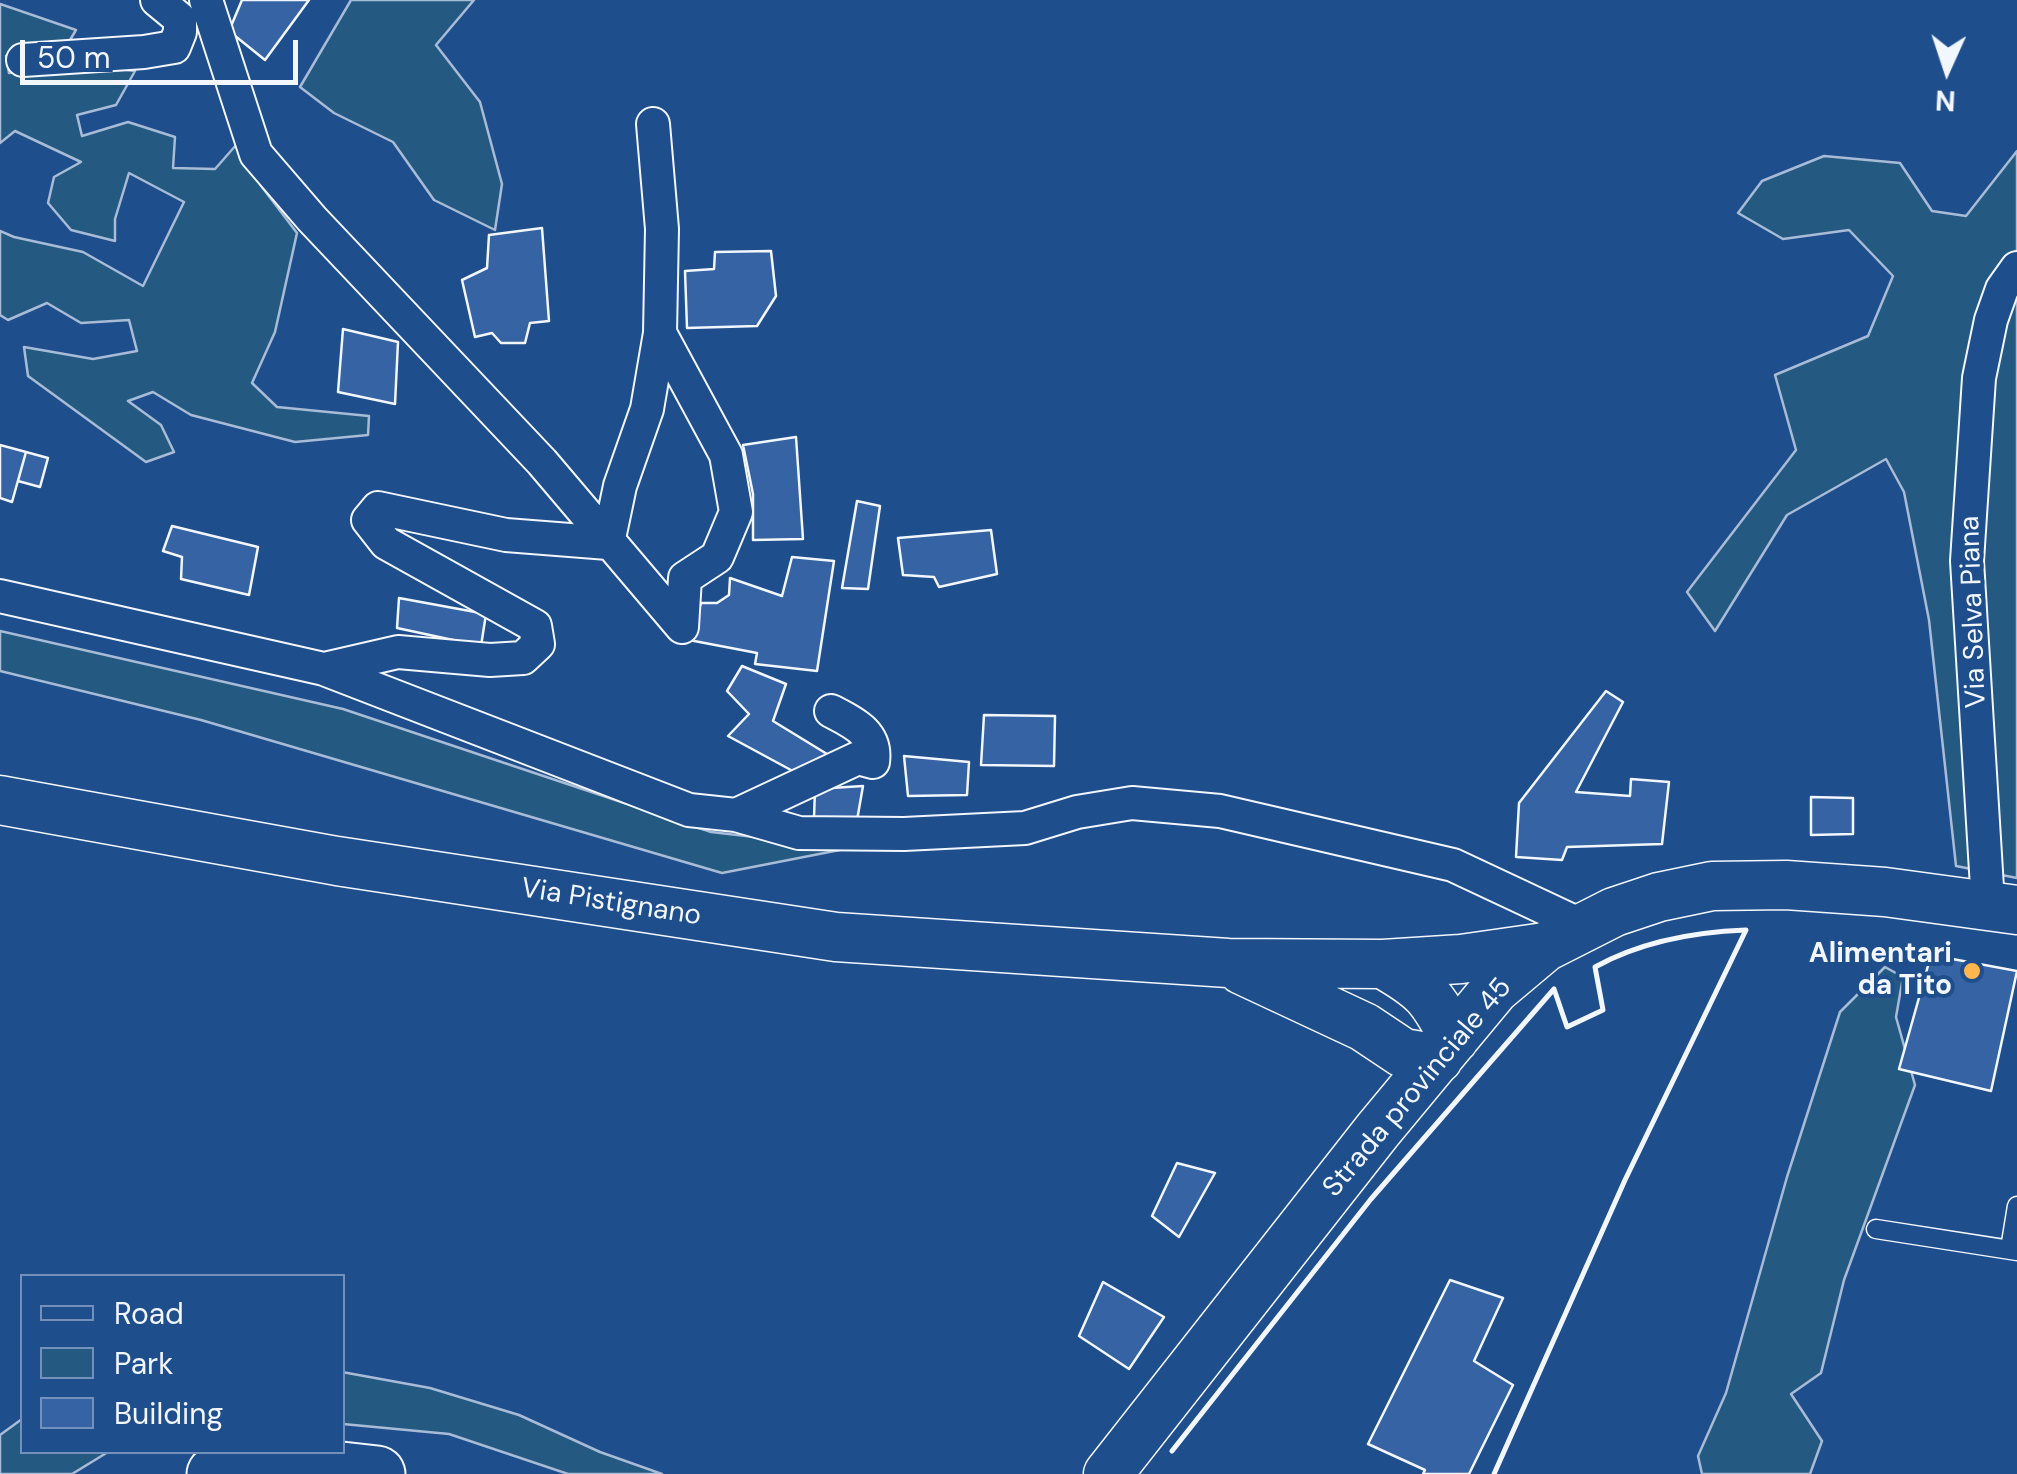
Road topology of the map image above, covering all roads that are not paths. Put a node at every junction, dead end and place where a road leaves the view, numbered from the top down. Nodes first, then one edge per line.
1 (157, 0) edge
2 (206, 0) edge
3 (22, 60) dead end
4 (653, 124) dead end
5 (2017, 268) edge
6 (660, 333) junction
7 (608, 543) junction
8 (0, 596) edge
9 (324, 670) junction
10 (831, 711) dead end
11 (0, 800) edge
12 (736, 815) junction
13 (2002, 907) edge
14 (1564, 936) junction
15 (1228, 963) junction
16 (1383, 964) junction
17 (1364, 1027) junction
18 (1446, 1049) junction
19 (1378, 1130) junction
20 (2017, 1206) edge
21 (1876, 1230) dead end
22 (2013, 1250) edge
23 (215, 1474) edge
24 (378, 1474) edge
25 (1108, 1474) edge

1 - 3 street
2 - 7 street
4 - 6 street
5 - 13 street, Via Selva Piana
6 - 7 street
6 - 7 street
7 - 9 street
8 - 9 street
9 - 12 street
10 - 12 street
11 - 15 street, Via Pistignano
12 - 14 street
13 - 14 street, Strada provinciale 45
14 - 16 street, Via Pistignano
14 - 18 street, Strada provinciale 45
15 - 16 street, Via Pistignano
15 - 17 street
16 - 18 street
17 - 18 street
17 - 19 street
18 - 19 street, Strada provinciale 45
19 - 25 street, Strada provinciale 45
20 - 22 lane
21 - 22 lane
23 - 24 highway

